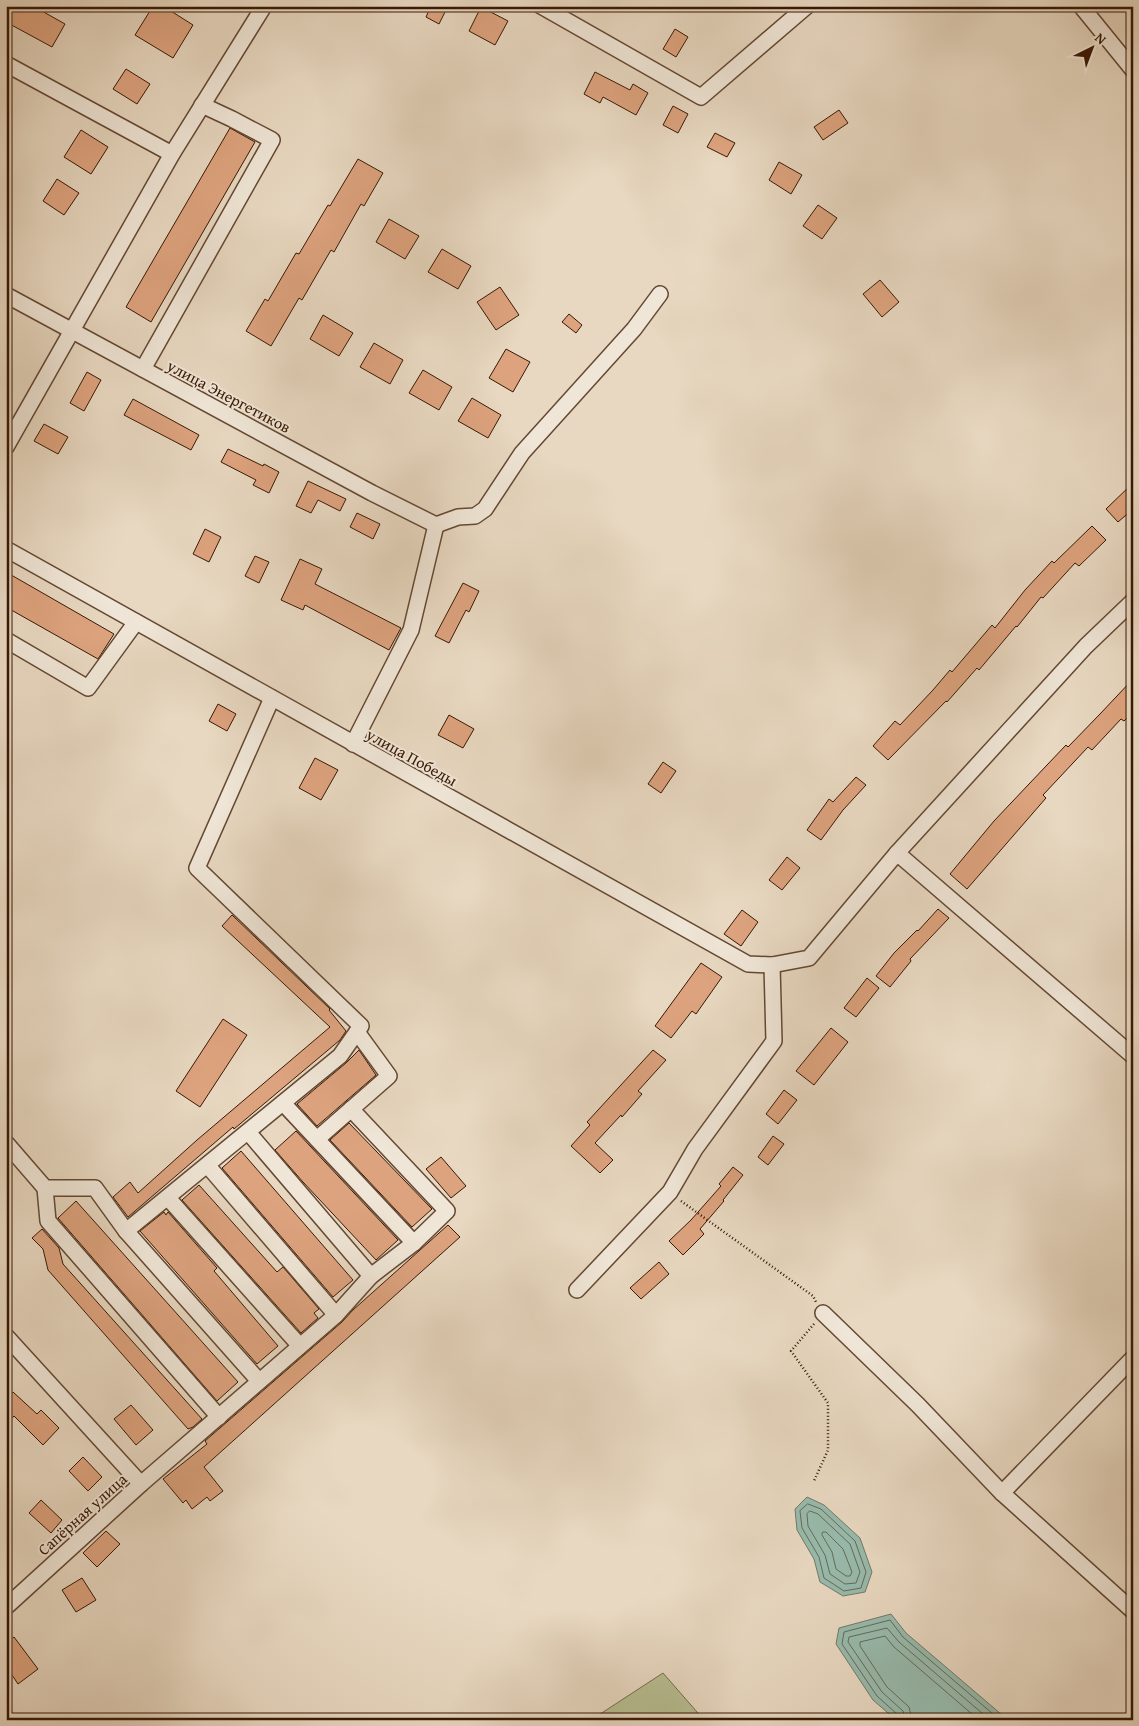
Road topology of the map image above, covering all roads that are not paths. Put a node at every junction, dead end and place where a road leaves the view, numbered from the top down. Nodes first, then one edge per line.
1 (264, 6) edge
2 (542, 6) edge
3 (808, 6) edge
4 (1081, 6) edge
5 (6, 64) edge
6 (1133, 70) edge
7 (202, 106) junction
8 (172, 154) junction
9 (660, 294) dead end
10 (6, 295) edge
11 (72, 331) junction
12 (143, 369) junction
13 (6, 447) edge
14 (436, 525) junction
15 (6, 549) edge
16 (1133, 601) edge
17 (136, 622) junction
18 (6, 640) edge
19 (272, 698) junction
20 (353, 744) junction
21 (897, 853) junction
22 (772, 965) junction
23 (357, 1032) junction
24 (1133, 1056) edge
25 (283, 1103) junction
26 (351, 1109) junction
27 (248, 1132) junction
28 (317, 1139) junction
29 (6, 1143) edge
30 (208, 1166) junction
31 (45, 1188) junction
32 (168, 1198) junction
33 (126, 1232) junction
34 (414, 1243) junction
35 (371, 1276) junction
36 (577, 1290) dead end
37 (823, 1313) road end
38 (336, 1315) junction
39 (6, 1336) edge
40 (300, 1346) junction
41 (1133, 1358) edge
42 (259, 1382) junction
43 (219, 1417) junction
44 (141, 1484) junction
45 (1002, 1492) junction
46 (8, 1601) edge
47 (1133, 1611) edge

1 - 7 street
2 - 3 street
4 - 6 street
5 - 8 street
7 - 8 street
7 - 12 street
8 - 11 street
9 - 14 street
10 - 11 street, улица Энергетиков
11 - 12 street, улица Энергетиков
11 - 13 street
12 - 14 street, улица Энергетиков
14 - 20 street
15 - 17 street, улица Победы
16 - 21 street
17 - 18 street
17 - 19 street, улица Победы
19 - 20 street, улица Победы
19 - 23 street
20 - 22 street, улица Победы
21 - 22 street, улица Победы
21 - 24 street
22 - 36 street
23 - 25 street
23 - 26 street
25 - 27 street
25 - 28 street
26 - 28 street
26 - 34 street, Сапёрная улица
27 - 30 street
27 - 35 street
28 - 34 street
29 - 31 street
30 - 32 street
30 - 38 street
31 - 33 street
31 - 43 street
32 - 33 street
32 - 40 street
33 - 42 street
34 - 35 street, Сапёрная улица
35 - 38 street, Сапёрная улица
37 - 45 street
38 - 40 street, Сапёрная улица
39 - 44 street
40 - 42 street, Сапёрная улица
41 - 45 street
42 - 43 street, Сапёрная улица
43 - 44 street, Сапёрная улица
44 - 46 street, Сапёрная улица
45 - 47 street

